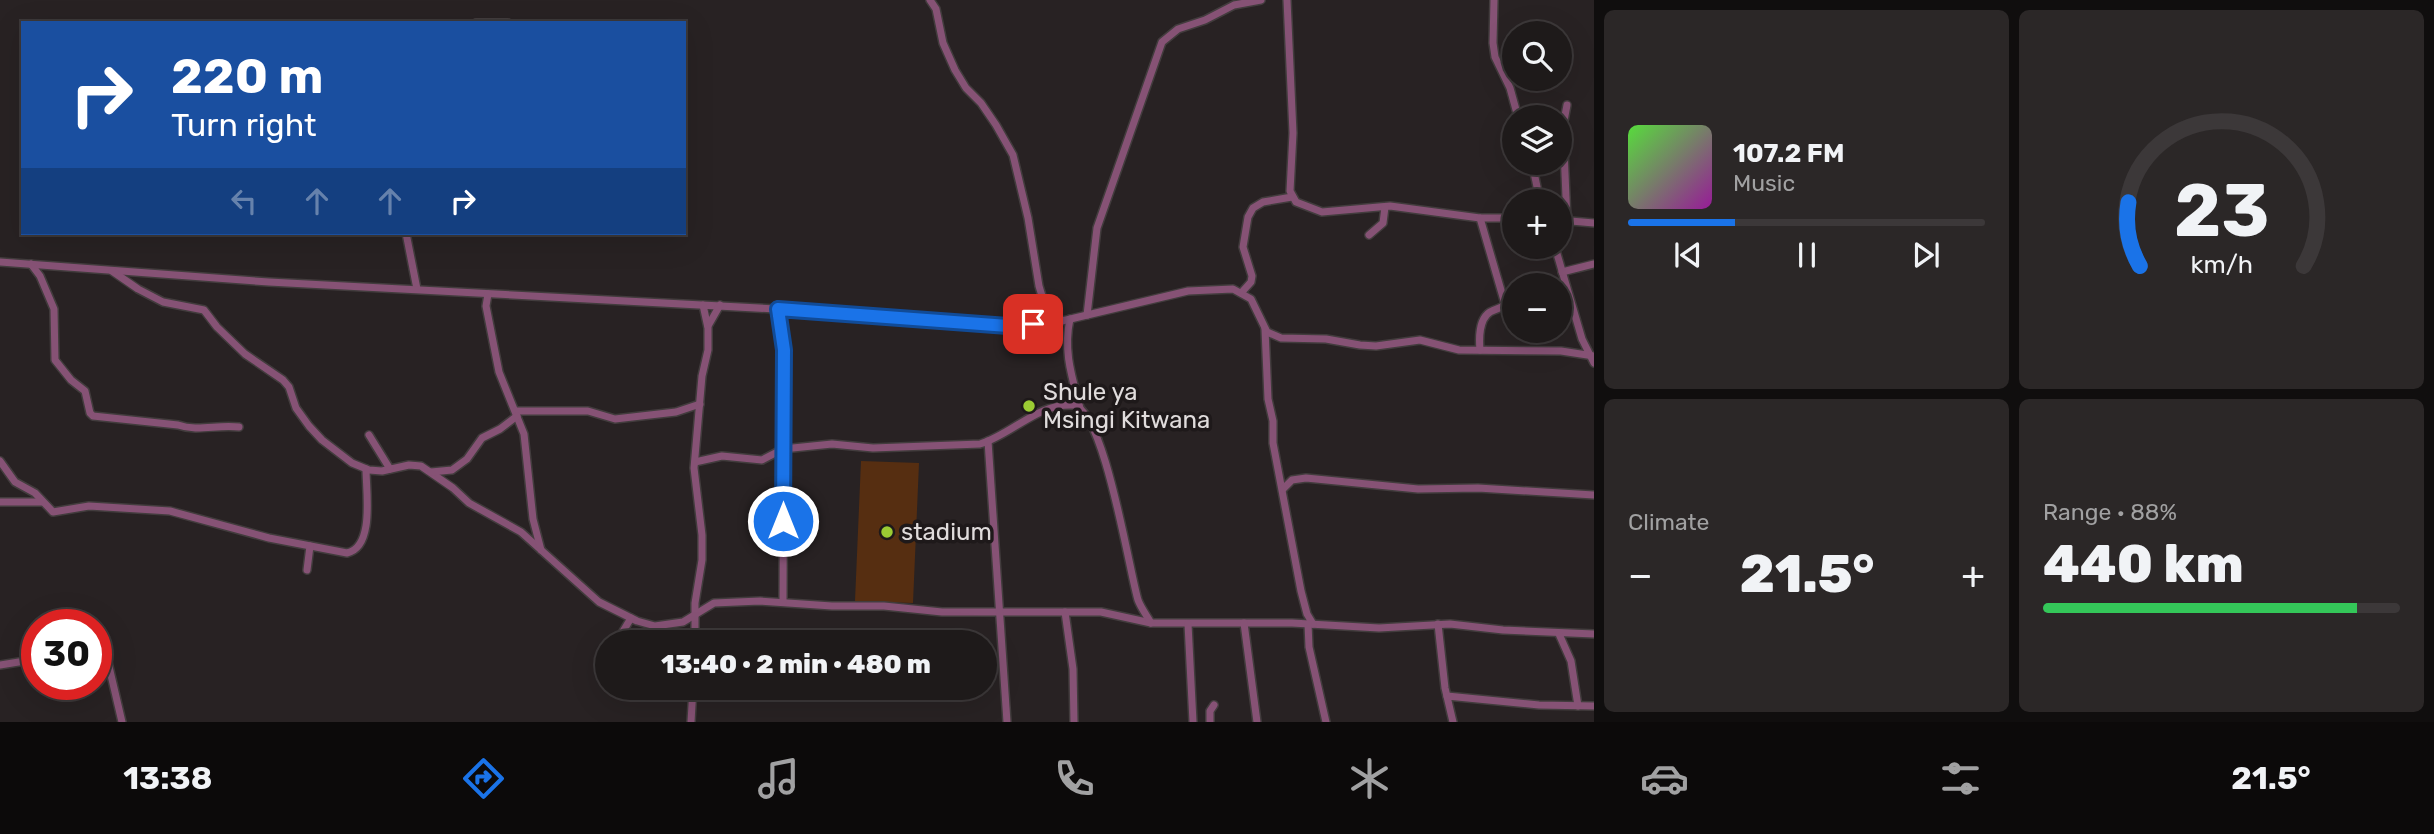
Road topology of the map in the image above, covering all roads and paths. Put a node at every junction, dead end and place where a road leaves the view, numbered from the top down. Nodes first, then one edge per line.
1 (930, 0) edge
2 (938, 0) edge
3 (1261, 0) edge
4 (1287, 0) edge
5 (1494, 0) edge
6 (936, 9) junction
7 (1514, 105) edge
8 (1292, 197) junction
9 (1385, 207) junction
10 (1480, 218) junction
11 (1502, 218) edge
12 (1572, 222) edge
13 (1594, 223) edge
14 (406, 235) edge
15 (1369, 235) dead end
16 (1558, 259) edge
17 (0, 262) edge
18 (31, 264) junction
19 (1594, 264) edge
20 (111, 271) junction
21 (1562, 272) junction
22 (416, 289) junction
23 (1242, 292) junction
24 (488, 294) junction
25 (703, 304) junction
26 (720, 305) junction
27 (778, 309) junction
28 (1087, 315) junction
29 (1070, 319) junction
30 (1058, 321) junction
31 (708, 326) junction
32 (1265, 328) junction
33 (1480, 350) junction
34 (1592, 355) edge
35 (1594, 363) edge
36 (700, 404) junction
37 (1080, 408) junction
38 (517, 413) junction
39 (239, 427) dead end
40 (369, 435) dead end
41 (988, 442) junction
42 (783, 449) junction
43 (0, 461) edge
44 (695, 462) junction
45 (366, 469) junction
46 (390, 469) junction
47 (431, 472) junction
48 (1283, 489) junction
49 (1594, 495) edge
50 (0, 502) edge
51 (42, 502) junction
52 (310, 546) junction
53 (541, 551) junction
54 (307, 570) dead end
55 (783, 602) junction
56 (1305, 608) junction
57 (1065, 612) junction
58 (999, 613) junction
59 (696, 614) junction
60 (631, 618) junction
61 (1151, 623) junction
62 (1244, 623) junction
63 (1188, 624) junction
64 (1297, 624) junction
65 (1310, 624) junction
66 (1438, 624) junction
67 (624, 630) edge
68 (695, 630) edge
69 (1559, 634) junction
70 (1594, 634) edge
71 (21, 662) edge
72 (0, 665) edge
73 (112, 679) edge
74 (1447, 696) junction
75 (692, 700) edge
76 (1213, 705) dead end
77 (1578, 706) junction
78 (1594, 706) edge
79 (122, 722) edge
80 (691, 722) edge
81 (1007, 722) edge
82 (1073, 722) edge
83 (1193, 722) edge
84 (1210, 722) edge
85 (1257, 722) edge
86 (1326, 722) edge
87 (1453, 722) edge

1 - 6 street
2 - 6 street
3 - 28 street
4 - 8 street
5 - 7 street
6 - 30 street
8 - 9 street
8 - 23 street
9 - 10 street
9 - 15 street
10 - 11 street
10 - 33 street
12 - 13 street
14 - 22 street
16 - 21 street
17 - 18 street
18 - 20 street
18 - 39 street
19 - 21 street
20 - 22 street
20 - 45 street
21 - 34 street
22 - 24 street
23 - 28 street
23 - 32 street
24 - 25 street
24 - 38 street
25 - 26 street
25 - 31 street
26 - 27 street
26 - 31 street
27 - 30 street
27 - 42 street
28 - 29 street
29 - 30 street
29 - 37 street
31 - 36 street
32 - 33 street
32 - 48 street
33 - 34 street
34 - 35 street
36 - 38 street
36 - 44 street
37 - 41 street
37 - 61 street
38 - 47 street
38 - 53 street
40 - 46 street
41 - 42 street
41 - 58 street
42 - 44 street
42 - 55 street
43 - 51 street
44 - 59 street
45 - 46 street
45 - 52 street
46 - 47 street
47 - 53 street
48 - 49 street
48 - 56 street
50 - 51 street
51 - 52 street
52 - 54 street
53 - 60 street
55 - 58 street
55 - 59 street
56 - 64 street
56 - 65 street
57 - 58 street
57 - 61 street
57 - 82 street
58 - 81 street
59 - 60 street
59 - 68 street
60 - 67 street
61 - 63 street
62 - 63 street
62 - 64 street
62 - 85 street
63 - 83 street
64 - 65 street
65 - 66 street
65 - 86 street
66 - 69 street
66 - 74 street
69 - 70 street
69 - 77 street
71 - 72 street
73 - 79 street
74 - 77 street
74 - 87 street
75 - 80 street
76 - 84 street
77 - 78 street

